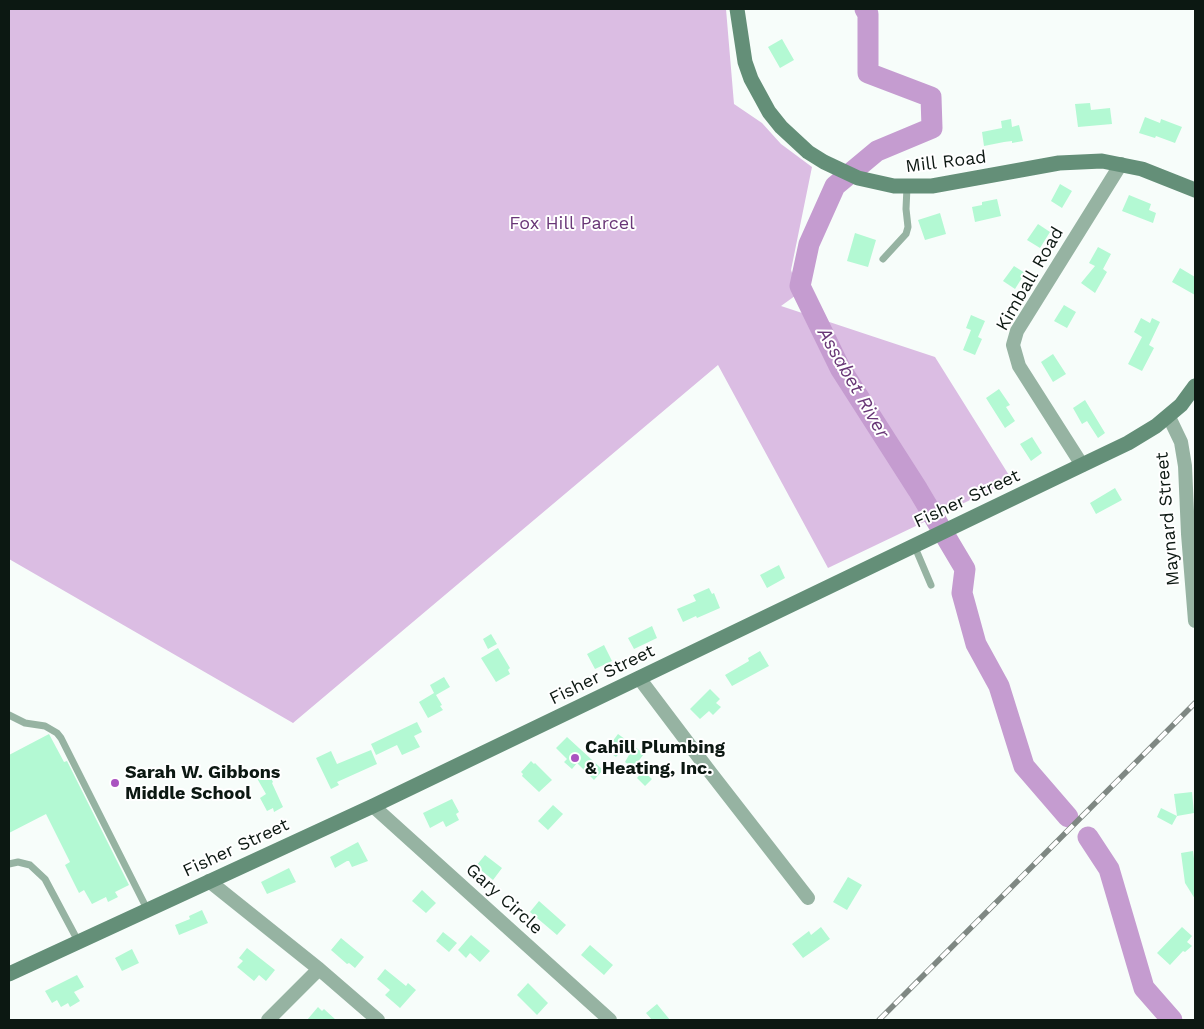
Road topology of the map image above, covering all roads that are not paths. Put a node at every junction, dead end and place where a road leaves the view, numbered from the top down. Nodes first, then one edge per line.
1 (737, 9) edge
2 (1121, 164) junction
3 (901, 186) junction
4 (1195, 190) edge
5 (883, 259) dead end
6 (1195, 386) edge
7 (1169, 417) junction
8 (1082, 466) junction
9 (914, 545) junction
10 (931, 585) dead end
11 (1195, 621) edge
12 (639, 678) junction
13 (9, 715) edge
14 (373, 806) junction
15 (9, 864) edge
16 (209, 880) junction
17 (808, 898) dead end
18 (147, 909) junction
19 (78, 941) junction
20 (319, 968) junction
21 (9, 974) edge
22 (268, 1020) edge
23 (378, 1020) edge
24 (610, 1020) edge

1 - 3 main road, Mill Road
2 - 3 main road, Mill Road
2 - 4 main road, Mill Road
2 - 8 street, Kimball Road
3 - 5 lane
6 - 7 main road, Fisher Street
7 - 8 main road, Fisher Street
7 - 11 street, Maynard Street
8 - 9 main road, Fisher Street
9 - 10 lane
9 - 12 main road, Fisher Street
12 - 14 main road, Fisher Street
12 - 17 street
13 - 18 lane
14 - 16 main road, Fisher Street
14 - 24 street, Gary Circle
15 - 19 lane
16 - 18 main road, Fisher Street
16 - 20 street
18 - 19 main road, Fisher Street
19 - 21 main road, Fisher Street
20 - 22 street
20 - 23 street

